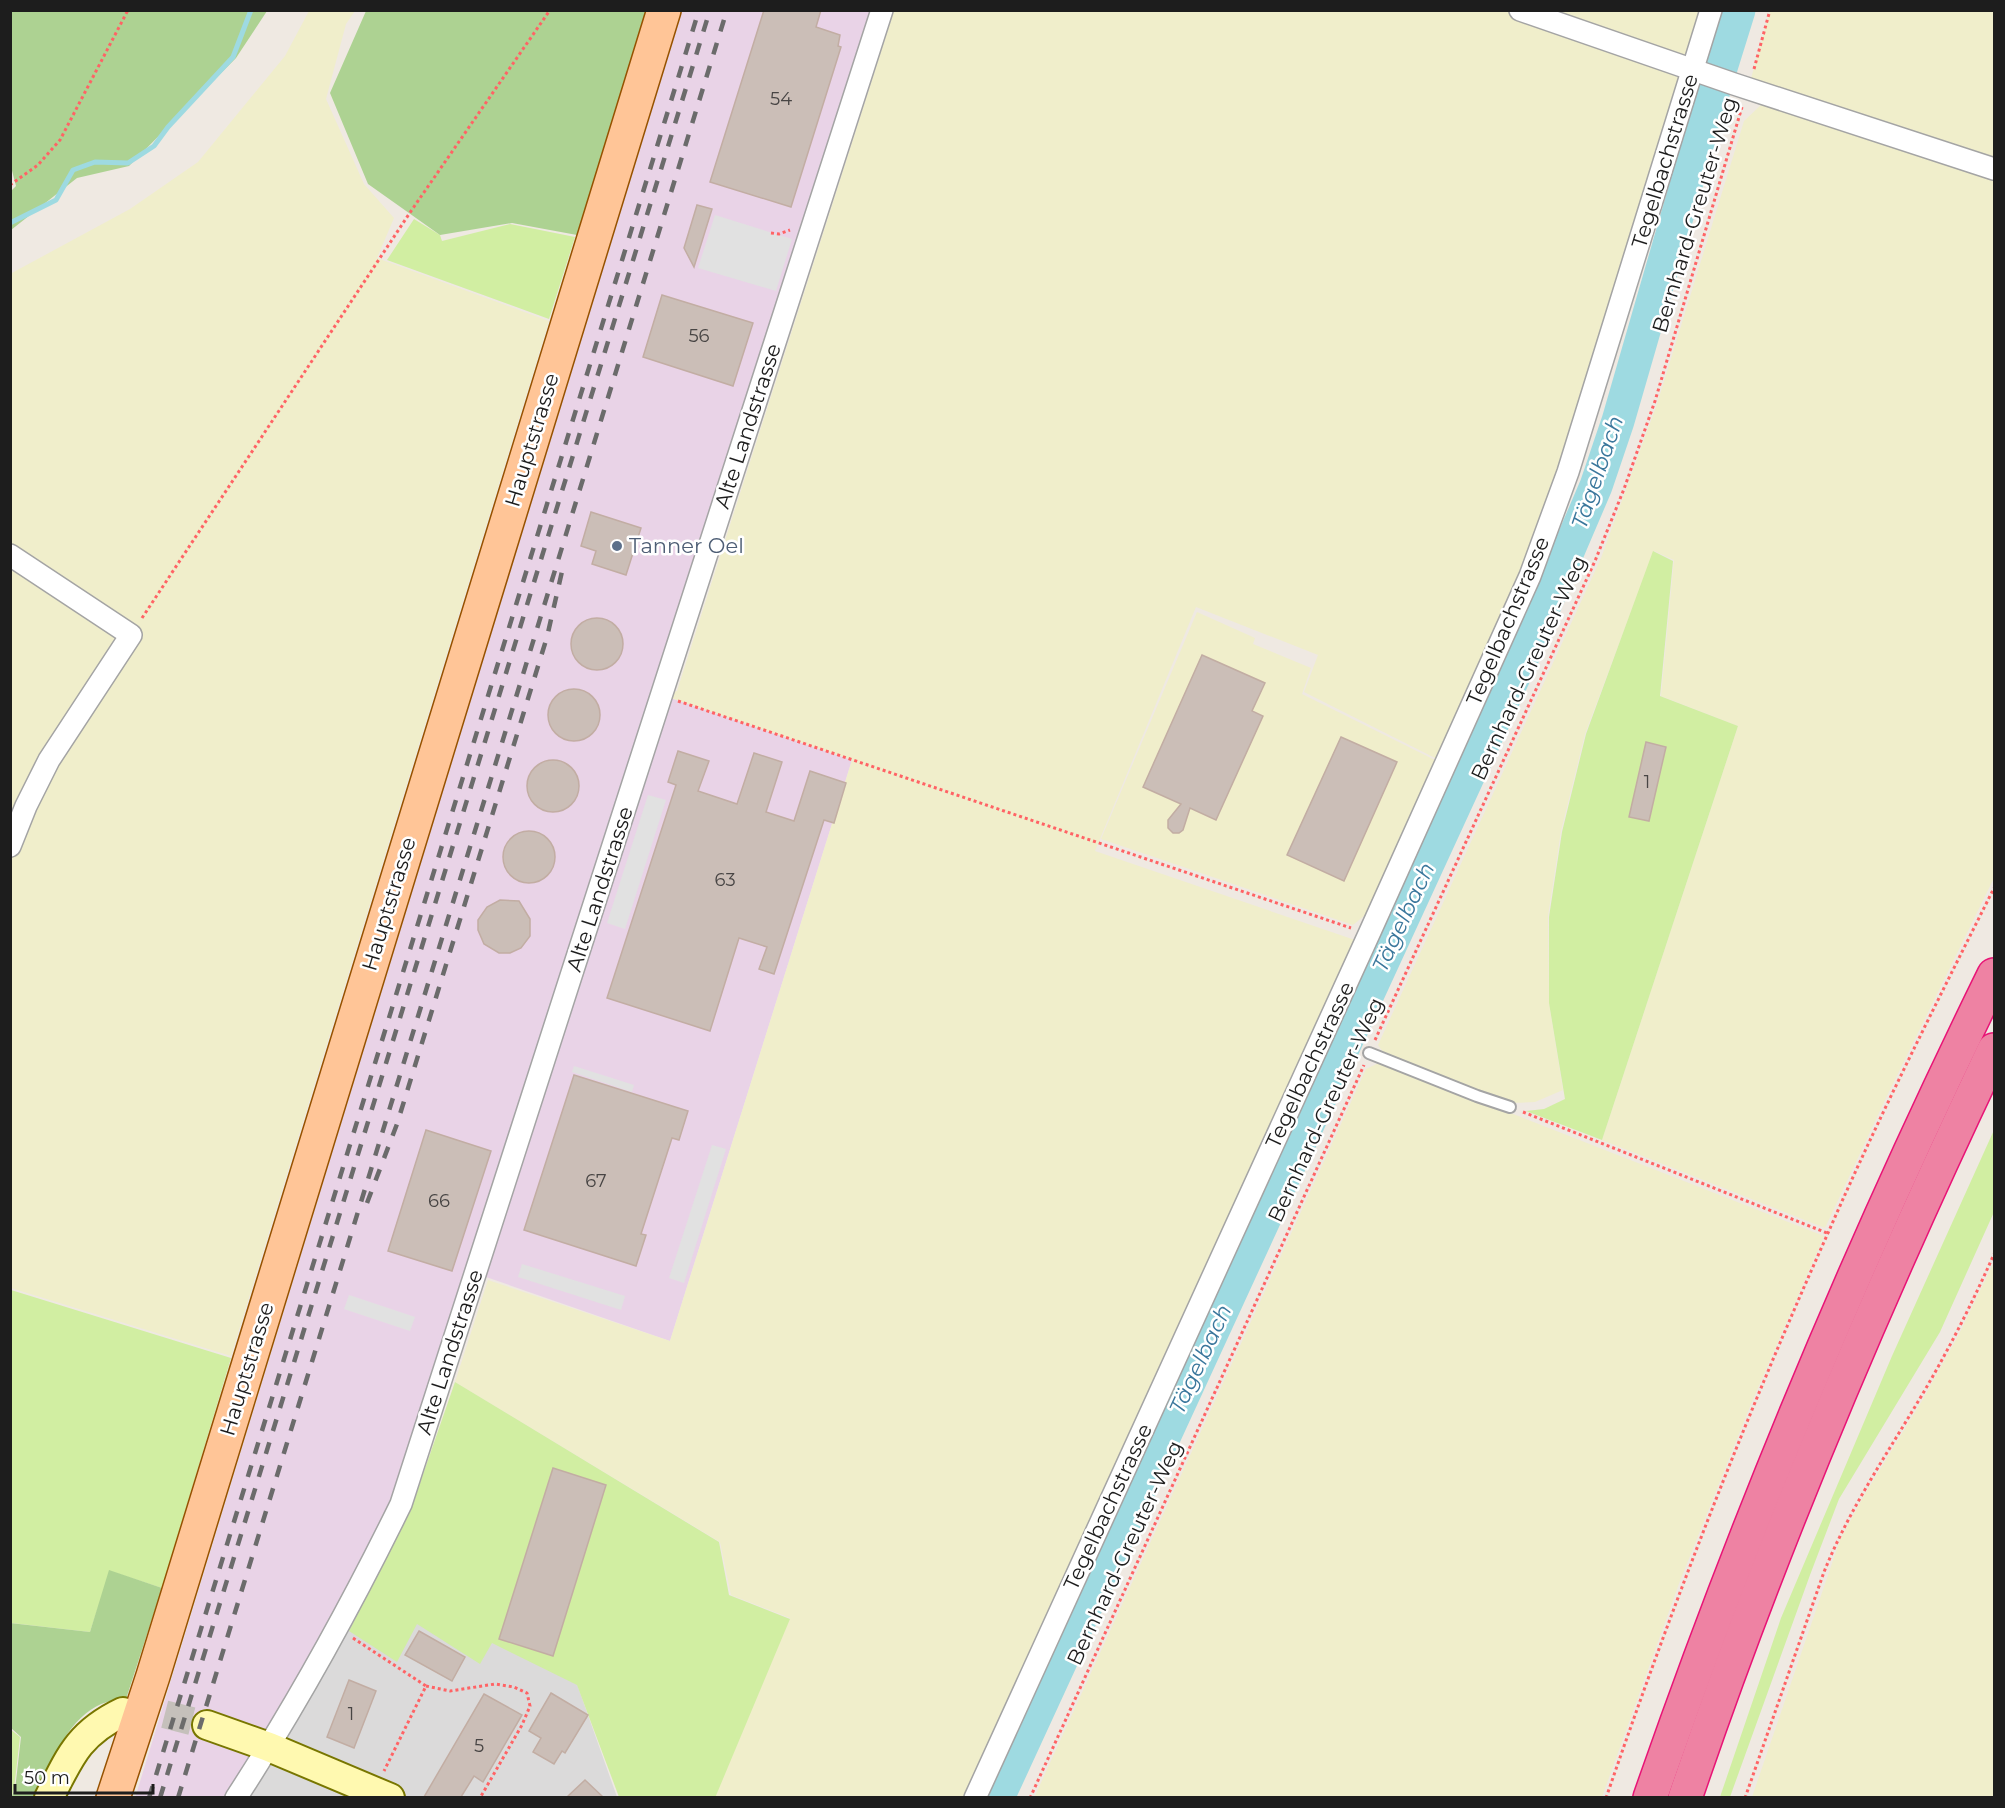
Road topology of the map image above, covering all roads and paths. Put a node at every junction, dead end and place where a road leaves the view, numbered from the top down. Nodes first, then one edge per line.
1 (128, 10) edge
2 (550, 10) edge
3 (664, 10) edge
4 (882, 10) edge
5 (1520, 10) edge
6 (1711, 10) edge
7 (1770, 10) edge
8 (1700, 73) junction
9 (1741, 86) junction
10 (1995, 169) edge
11 (10, 185) edge
12 (10, 555) edge
13 (131, 635) junction
14 (662, 695) junction
15 (10, 846) edge
16 (1995, 888) edge
17 (1369, 934) junction
18 (1995, 975) edge
19 (1995, 1050) edge
20 (1369, 1053) junction
21 (1510, 1107) joint
22 (1827, 1233) junction
23 (1995, 1254) edge
24 (336, 1627) junction
25 (426, 1686) junction
26 (123, 1712) tunnel mouth
27 (207, 1725) tunnel mouth
28 (269, 1747) junction
29 (385, 1769) dead end
30 (49, 1797) edge
31 (113, 1797) edge
32 (236, 1797) edge
33 (390, 1797) edge
34 (480, 1797) edge
35 (975, 1797) edge
36 (1030, 1797) edge
37 (1606, 1797) edge
38 (1650, 1797) edge
39 (1684, 1797) edge
40 (1745, 1797) edge

1 - 11 path
2 - 13 path
3 - 31 main road, Hauptstrasse
4 - 14 street, Alte Landstrasse
5 - 8 street
6 - 8 street, Tegelbachstrasse
7 - 9 path, Bernhard-Greuter-Weg
8 - 9 street
8 - 17 street, Tegelbachstrasse
9 - 10 street
9 - 20 path, Bernhard-Greuter-Weg
12 - 13 street
13 - 15 street
14 - 17 path
14 - 24 street, Alte Landstrasse
16 - 22 path
17 - 35 street, Tegelbachstrasse
18 - 38 highway
19 - 39 highway
20 - 21 lane
20 - 36 path, Bernhard-Greuter-Weg
21 - 22 path
22 - 37 path
23 - 40 path
24 - 25 path
24 - 28 street, Alte Landstrasse
25 - 29 path
25 - 34 path
26 - 30 street
27 - 28 street
28 - 32 street, Alte Landstrasse
28 - 33 street

